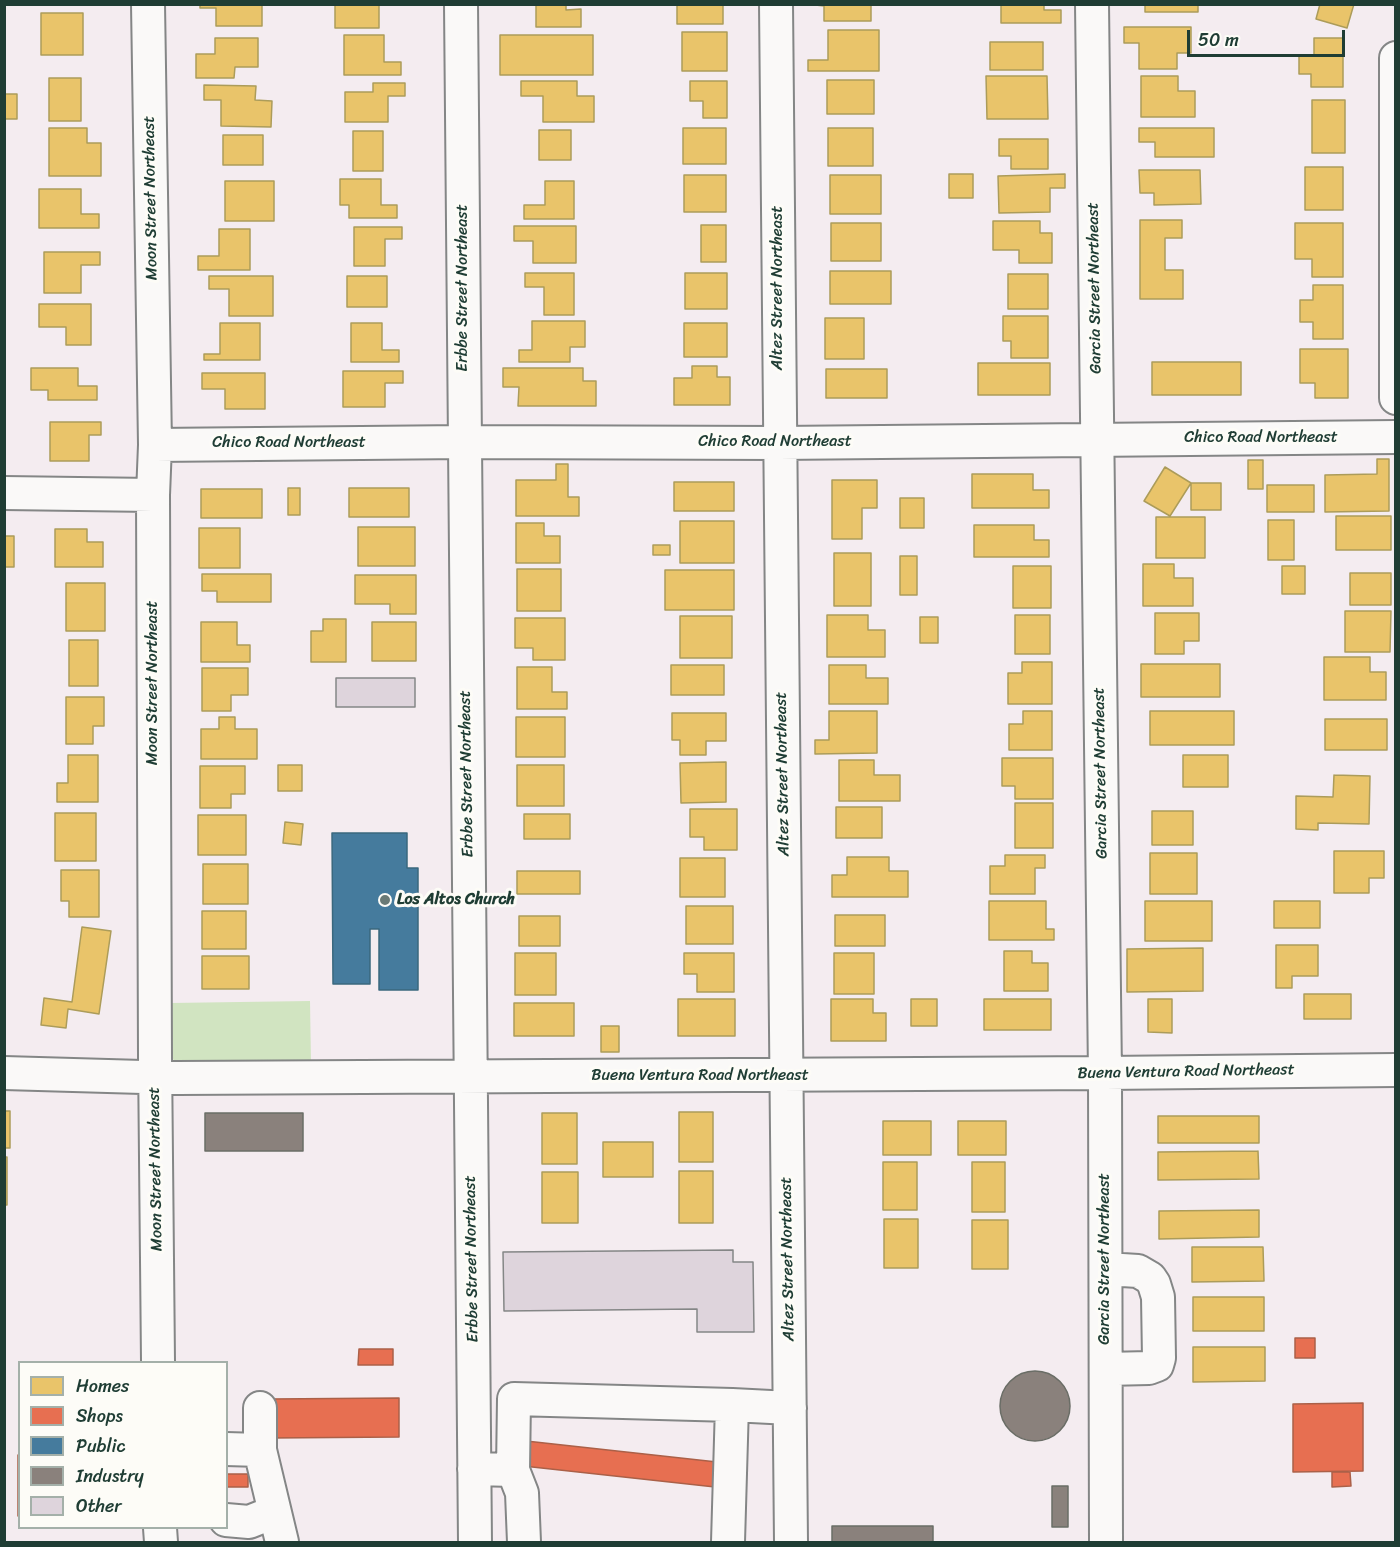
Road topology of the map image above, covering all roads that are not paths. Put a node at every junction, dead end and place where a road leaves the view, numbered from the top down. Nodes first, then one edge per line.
1 (148, 4) edge
2 (461, 4) edge
3 (776, 4) edge
4 (1092, 4) edge
5 (1395, 58) edge
6 (1395, 398) edge
7 (1395, 437) edge
8 (1097, 440) junction
9 (464, 442) junction
10 (779, 443) junction
11 (154, 445) junction
12 (4, 493) edge
13 (153, 495) junction
14 (1395, 1070) edge
15 (4, 1073) edge
16 (1105, 1073) junction
17 (786, 1075) junction
18 (470, 1077) junction
19 (155, 1078) junction
20 (1106, 1269) junction
21 (158, 1361) edge
22 (1106, 1368) junction
23 (732, 1405) junction
24 (260, 1408) dead end
25 (790, 1408) junction
26 (228, 1449) edge
27 (260, 1449) junction
28 (474, 1469) junction
29 (513, 1470) junction
30 (274, 1512) junction
31 (228, 1521) edge
32 (282, 1542) edge
33 (475, 1542) edge
34 (524, 1542) edge
35 (728, 1542) edge
36 (790, 1542) edge
37 (1106, 1542) edge

1 - 11 street, Moon Street Northeast
2 - 9 street, Erbbe Street Northeast
3 - 10 street, Altez Street Northeast
4 - 8 street, Garcia Street Northeast
5 - 6 street
7 - 8 street, Chico Road Northeast
8 - 10 street, Chico Road Northeast
8 - 16 street, Garcia Street Northeast
9 - 10 street, Chico Road Northeast
9 - 11 street, Chico Road Northeast
9 - 18 street, Erbbe Street Northeast
10 - 17 street, Altez Street Northeast
11 - 13 street, Moon Street Northeast
12 - 13 street
13 - 19 street, Moon Street Northeast
14 - 16 street, Buena Ventura Road Northeast
15 - 19 street, Buena Ventura Road Northeast
16 - 17 street, Buena Ventura Road Northeast
16 - 20 street, Garcia Street Northeast
17 - 18 street, Buena Ventura Road Northeast
17 - 25 street, Altez Street Northeast
18 - 19 street, Buena Ventura Road Northeast
18 - 28 street, Erbbe Street Northeast
19 - 21 street, Moon Street Northeast
20 - 22 street, Garcia Street Northeast
20 - 22 street
22 - 37 street, Garcia Street Northeast
23 - 25 street
23 - 29 street
23 - 35 street
24 - 27 street
25 - 36 street, Altez Street Northeast
26 - 27 street
27 - 30 street
28 - 29 street
28 - 33 street, Erbbe Street Northeast
29 - 34 street
30 - 31 street
30 - 32 street

